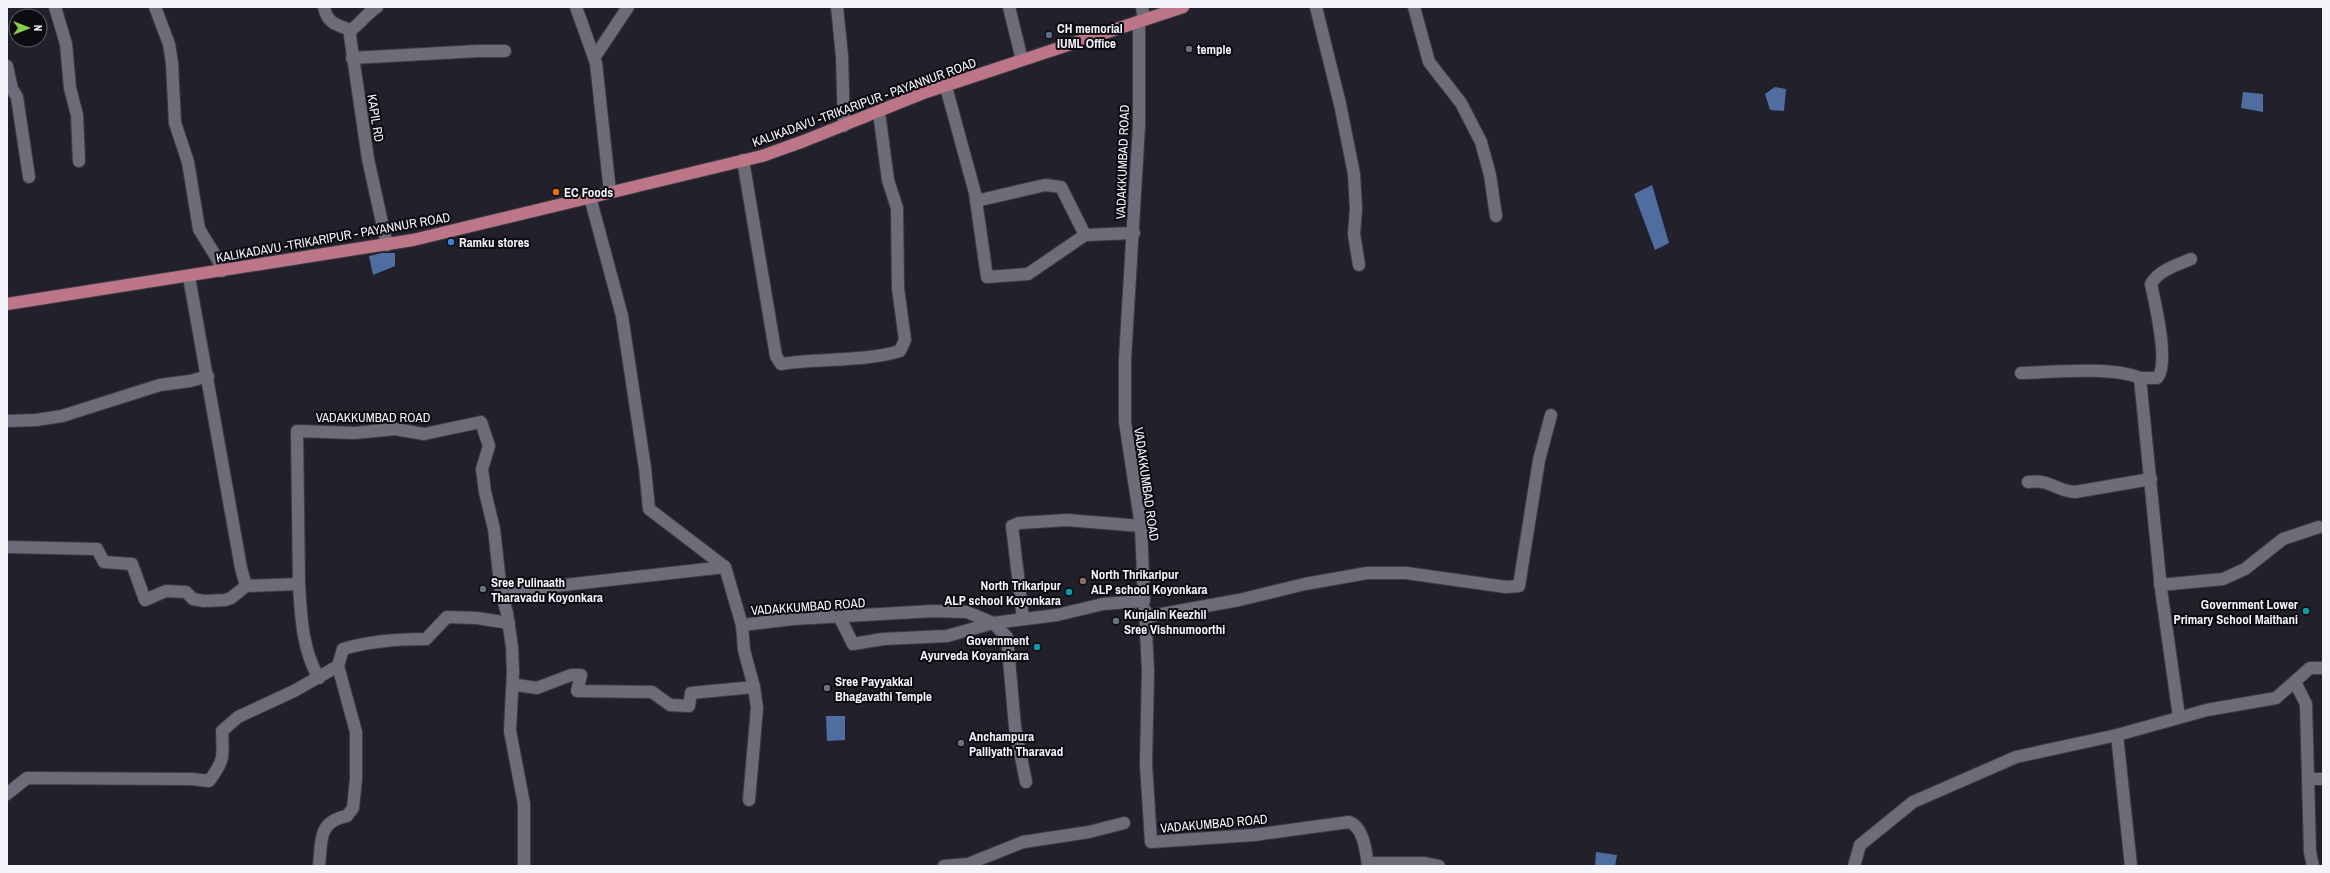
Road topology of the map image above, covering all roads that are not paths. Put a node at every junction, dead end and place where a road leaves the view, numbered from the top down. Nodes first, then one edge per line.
1 (55, 7) edge
2 (155, 7) edge
3 (324, 7) edge
4 (377, 7) edge
5 (576, 7) edge
6 (628, 7) edge
7 (837, 7) edge
8 (1009, 7) edge
9 (1142, 7) edge
10 (1183, 7) edge
11 (1316, 7) edge
12 (1414, 7) edge
13 (1142, 20) junction
14 (350, 30) junction
15 (505, 51) dead end
16 (352, 58) junction
17 (594, 58) junction
18 (1022, 60) junction
19 (7, 66) edge
20 (946, 87) junction
21 (879, 112) junction
22 (844, 126) junction
23 (742, 160) junction
24 (79, 161) dead end
25 (29, 177) dead end
26 (610, 192) junction
27 (590, 197) junction
28 (976, 201) junction
29 (1496, 216) dead end
30 (1134, 233) junction
31 (1085, 235) junction
32 (387, 245) junction
33 (2191, 259) dead end
34 (1359, 265) dead end
35 (222, 271) junction
36 (190, 277) junction
37 (7, 304) edge
38 (2021, 373) dead end
39 (208, 376) junction
40 (2140, 378) junction
41 (1550, 415) dead end
42 (7, 421) edge
43 (2151, 479) junction
44 (2028, 482) dead end
45 (1141, 526) junction
46 (2319, 527) dead end
47 (7, 547) edge
48 (725, 567) junction
49 (299, 584) junction
50 (2160, 585) junction
51 (246, 586) junction
52 (501, 592) junction
53 (1144, 601) junction
54 (1145, 617) junction
55 (840, 618) junction
56 (1023, 618) junction
57 (509, 623) junction
58 (993, 623) junction
59 (742, 625) junction
60 (338, 666) junction
61 (2323, 668) edge
62 (319, 678) junction
63 (2295, 682) junction
64 (517, 685) dead end
65 (754, 687) junction
66 (2179, 717) junction
67 (2117, 735) junction
68 (2309, 779) junction
69 (2323, 779) edge
70 (1026, 782) dead end
71 (7, 794) edge
72 (749, 800) dead end
73 (1124, 823) dead end
74 (1368, 865) edge
75 (319, 866) edge
76 (524, 866) edge
77 (944, 866) edge
78 (1439, 866) edge
79 (1854, 866) edge
80 (2131, 866) edge
81 (2313, 866) edge

1 - 24 street
2 - 35 street
3 - 14 street
4 - 14 street
5 - 17 street
6 - 17 street
7 - 22 street
8 - 18 street
9 - 13 street, VADAKKUMBAD ROAD
10 - 13 main road, KALIKADAVU -TRIKARIPUR - PAYANNUR ROAD
11 - 34 street
12 - 29 street
13 - 18 main road, KALIKADAVU -TRIKARIPUR - PAYANNUR ROAD
13 - 30 street, VADAKKUMBAD ROAD
14 - 16 street, KAPIL RD
15 - 16 street
16 - 32 street, KAPIL RD
17 - 26 street
18 - 20 main road, KALIKADAVU -TRIKARIPUR - PAYANNUR ROAD
19 - 25 street
20 - 21 main road, KALIKADAVU -TRIKARIPUR - PAYANNUR ROAD
20 - 28 street
21 - 22 main road, KALIKADAVU -TRIKARIPUR - PAYANNUR ROAD
21 - 23 street
22 - 23 main road, KALIKADAVU -TRIKARIPUR - PAYANNUR ROAD
23 - 26 main road, KALIKADAVU -TRIKARIPUR - PAYANNUR ROAD
26 - 27 main road, KALIKADAVU -TRIKARIPUR - PAYANNUR ROAD
27 - 32 main road, KALIKADAVU -TRIKARIPUR - PAYANNUR ROAD
27 - 48 street
28 - 31 street
28 - 31 street
30 - 31 street
30 - 45 street, VADAKKUMBAD ROAD
32 - 35 main road, KALIKADAVU -TRIKARIPUR - PAYANNUR ROAD
33 - 40 street
35 - 36 main road, KALIKADAVU -TRIKARIPUR - PAYANNUR ROAD
36 - 37 main road, KALIKADAVU -TRIKARIPUR - PAYANNUR ROAD
36 - 39 street
38 - 40 street
39 - 42 street
39 - 51 street
40 - 43 street
41 - 54 street
43 - 44 street
43 - 50 street
45 - 53 street, VADAKKUMBAD ROAD
45 - 56 street
46 - 50 street
47 - 51 street
48 - 52 street
48 - 59 street, VADAKKUMBAD ROAD
49 - 51 street
49 - 52 street, VADAKKUMBAD ROAD
49 - 62 street
50 - 66 street
52 - 57 street
53 - 54 street, VADAKUMBAD ROAD
53 - 56 street
54 - 74 street, VADAKUMBAD ROAD
55 - 58 street, VADAKKUMBAD ROAD
55 - 58 street
55 - 59 street, VADAKKUMBAD ROAD
56 - 58 street
57 - 60 street
57 - 76 street
58 - 70 street
59 - 65 street
60 - 62 street
60 - 75 street
61 - 63 street
62 - 71 street
63 - 66 street
63 - 68 street
64 - 65 street
65 - 72 street
66 - 67 street
67 - 79 street
67 - 80 street
68 - 69 street
68 - 81 street
73 - 77 street
74 - 78 street

